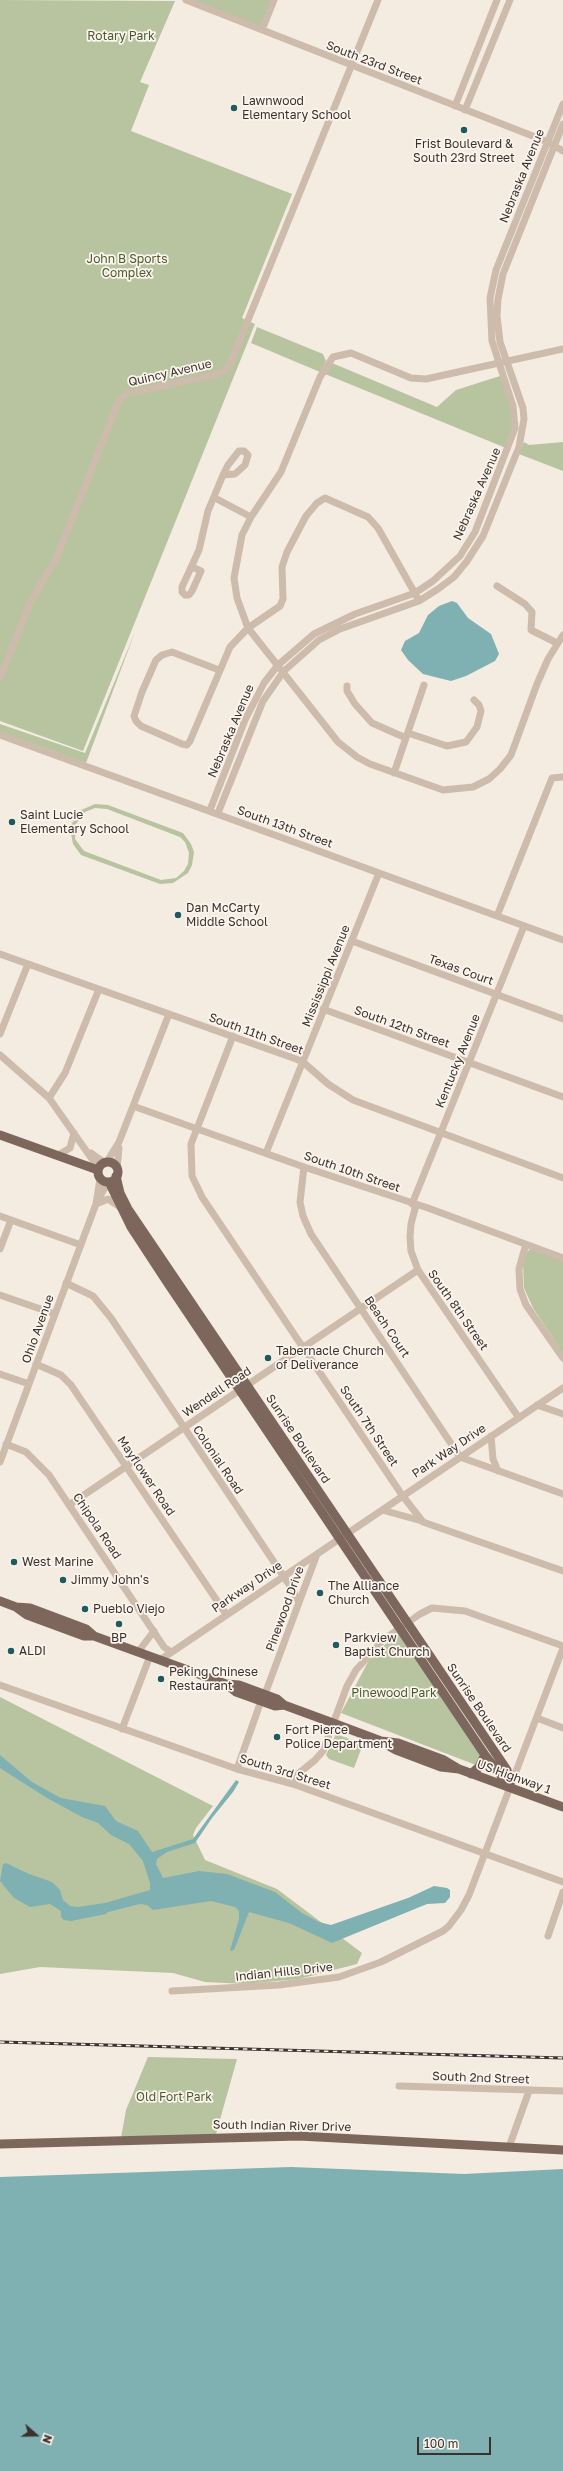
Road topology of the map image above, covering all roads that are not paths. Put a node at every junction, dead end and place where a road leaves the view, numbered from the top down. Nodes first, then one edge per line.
1 (186, 0) edge
2 (274, 0) edge
3 (378, 0) edge
4 (497, 0) edge
5 (510, 0) edge
6 (262, 30) junction
7 (352, 65) junction
8 (563, 104) edge
9 (455, 106) junction
10 (465, 110) junction
11 (563, 124) edge
12 (551, 144) junction
13 (563, 151) edge
14 (496, 270) junction
15 (503, 274) junction
16 (490, 298) junction
17 (498, 299) junction
18 (498, 327) junction
19 (490, 328) junction
20 (563, 349) edge
21 (507, 362) junction
22 (498, 364) junction
23 (516, 419) junction
24 (524, 419) junction
25 (501, 467) junction
26 (509, 470) junction
27 (222, 476) dead end
28 (215, 498) junction
29 (251, 517) junction
30 (192, 567) dead end
31 (497, 586) dead end
32 (415, 593) junction
33 (419, 601) junction
34 (248, 628) junction
35 (563, 635) edge
36 (557, 643) junction
37 (278, 665) junction
38 (219, 670) junction
39 (284, 671) junction
40 (0, 678) edge
41 (424, 684) dead end
42 (347, 686) dead end
43 (474, 700) dead end
44 (245, 720) junction
45 (254, 723) junction
46 (0, 734) edge
47 (407, 736) junction
48 (226, 770) junction
49 (394, 773) junction
50 (234, 774) junction
51 (563, 777) edge
52 (210, 810) junction
53 (218, 813) junction
54 (379, 873) junction
55 (497, 916) junction
56 (524, 926) junction
57 (563, 940) edge
58 (352, 941) junction
59 (0, 954) edge
60 (28, 964) junction
61 (99, 989) junction
62 (496, 995) junction
63 (323, 1009) junction
64 (169, 1014) junction
65 (563, 1019) edge
66 (0, 1034) edge
67 (233, 1036) junction
68 (0, 1055) edge
69 (303, 1062) junction
70 (469, 1063) junction
71 (563, 1097) edge
72 (50, 1098) junction
73 (133, 1106) junction
74 (196, 1128) junction
75 (74, 1132) junction
76 (440, 1133) junction
77 (0, 1135) edge
78 (119, 1142) junction
79 (266, 1153) junction
80 (58, 1155) junction
81 (304, 1167) junction
82 (106, 1173) junction
83 (563, 1178) edge
84 (96, 1204) junction
85 (414, 1204) junction
86 (120, 1207) junction
87 (0, 1216) edge
88 (11, 1220) junction
89 (526, 1244) junction
90 (81, 1245) junction
91 (0, 1249) edge
92 (563, 1258) edge
93 (418, 1270) junction
94 (66, 1283) junction
95 (0, 1294) edge
96 (361, 1308) junction
97 (55, 1314) junction
98 (303, 1348) junction
99 (563, 1358) edge
100 (36, 1364) junction
101 (0, 1374) edge
102 (29, 1384) junction
103 (244, 1388) junction
104 (563, 1388) edge
105 (537, 1405) junction
106 (563, 1414) edge
107 (519, 1418) junction
108 (184, 1428) junction
109 (491, 1436) junction
110 (6, 1444) junction
111 (460, 1456) junction
112 (0, 1462) edge
113 (126, 1468) junction
114 (498, 1471) junction
115 (563, 1494) edge
116 (402, 1495) junction
117 (69, 1505) junction
118 (382, 1510) junction
119 (422, 1522) junction
120 (344, 1535) junction
121 (317, 1553) junction
122 (563, 1571) edge
123 (284, 1576) junction
124 (0, 1601) edge
125 (299, 1602) junction
126 (226, 1614) junction
127 (404, 1626) junction
128 (154, 1631) junction
129 (563, 1647) edge
130 (138, 1652) junction
131 (171, 1652) junction
132 (150, 1656) junction
133 (160, 1660) junction
134 (0, 1685) edge
135 (263, 1698) junction
136 (537, 1718) junction
137 (333, 1723) junction
138 (122, 1728) junction
139 (563, 1728) edge
140 (485, 1755) junction
141 (237, 1769) junction
142 (471, 1774) junction
143 (293, 1784) junction
144 (510, 1788) junction
145 (563, 1807) edge
146 (485, 1854) junction
147 (563, 1882) edge
148 (563, 1892) edge
149 (548, 1936) dead end
150 (172, 1991) dead end
151 (399, 2086) dead end
152 (529, 2090) junction
153 (563, 2091) edge
154 (0, 2144) edge
155 (509, 2147) junction
156 (563, 2150) edge

1 - 6 street, South 23rd Street
2 - 6 street
3 - 7 street, Quincy Avenue
4 - 9 street
5 - 10 street
6 - 7 street, South 23rd Street
7 - 9 street, South 23rd Street
7 - 40 street, Quincy Avenue
8 - 12 street, Nebraska Avenue
9 - 10 street, South 23rd Street
10 - 12 street, South 23rd Street
11 - 12 street, Nebraska Avenue
12 - 13 street, South 23rd Street
12 - 14 street, Nebraska Avenue
12 - 15 street, Nebraska Avenue
14 - 15 street
14 - 16 street, Nebraska Avenue
15 - 17 street, Nebraska Avenue
16 - 17 street
16 - 19 street, Nebraska Avenue
17 - 18 street, Nebraska Avenue
18 - 19 street
18 - 21 street, Nebraska Avenue
19 - 22 street, Nebraska Avenue
20 - 21 street
21 - 22 street
21 - 24 street, Nebraska Avenue
22 - 23 street, Nebraska Avenue
22 - 29 street
23 - 24 street
23 - 25 street, Nebraska Avenue
24 - 26 street, Nebraska Avenue
25 - 26 street
25 - 32 street, Nebraska Avenue
26 - 33 street, Nebraska Avenue
27 - 28 street
28 - 29 street
28 - 30 street
29 - 34 street
31 - 36 street
32 - 33 street
32 - 34 street
32 - 37 street, Nebraska Avenue
33 - 39 street, Nebraska Avenue
34 - 37 street
34 - 38 street
35 - 36 street
36 - 49 street
37 - 39 street
37 - 44 street, Nebraska Avenue
38 - 38 street
39 - 45 street, Nebraska Avenue
39 - 49 street
41 - 47 street
42 - 47 street
43 - 47 street
44 - 45 street
44 - 48 street, Nebraska Avenue
45 - 50 street, Nebraska Avenue
46 - 52 street, South 13th Street
47 - 49 street
48 - 50 street
48 - 52 street, Nebraska Avenue
50 - 53 street, Nebraska Avenue
51 - 55 street
52 - 53 street, South 13th Street
53 - 54 street, South 13th Street
54 - 55 street, South 13th Street
54 - 58 street, Mississippi Avenue
55 - 56 street, South 13th Street
56 - 57 street, South 13th Street
56 - 62 street, Kentucky Avenue
58 - 62 street, Texas Court
58 - 63 street, Mississippi Avenue
59 - 60 street, South 11th Street
60 - 61 street, South 11th Street
60 - 66 street
61 - 64 street, South 11th Street
61 - 72 street
62 - 65 street, Texas Court
62 - 70 street, Kentucky Avenue
63 - 69 street, Mississippi Avenue
63 - 70 street, South 12th Street
64 - 67 street, South 11th Street
64 - 73 street, Ohio Avenue
67 - 69 street, South 11th Street
67 - 74 street
68 - 72 street
69 - 76 street, South 11th Street
69 - 79 street, Mississippi Avenue
70 - 71 street, South 12th Street
70 - 76 street, Kentucky Avenue
72 - 75 street
73 - 74 street, South 10th Street
73 - 78 street, Ohio Avenue
74 - 79 street, South 10th Street
74 - 98 street, South 7th Street
75 - 80 street
75 - 82 street
76 - 83 street, South 11th Street
76 - 85 street, Kentucky Avenue
77 - 80 main road
78 - 82 street, Ohio Avenue
78 - 82 street, Ohio Avenue
79 - 81 street, South 10th Street
80 - 82 main road
81 - 85 street, South 10th Street
81 - 96 street, Beach Court
82 - 84 street, Ohio Avenue
82 - 86 main road, Sunrise Boulevard
82 - 103 main road, Sunrise Boulevard
84 - 86 street
84 - 90 street, Ohio Avenue
85 - 89 street, South 10th Street
85 - 93 street, South 8th Street
86 - 103 main road, Sunrise Boulevard
87 - 88 street
88 - 90 street
88 - 91 street
89 - 92 street, South 10th Street
89 - 99 street
90 - 94 street, Ohio Avenue
93 - 96 street, Wendell Road
93 - 107 street, South 8th Street
94 - 97 street, Ohio Avenue
94 - 108 street, Colonial Road
95 - 97 street
96 - 98 street, Wendell Road
96 - 111 street, Beach Court
97 - 100 street, Ohio Avenue
98 - 103 street, Wendell Road
98 - 116 street, South 7th Street
100 - 102 street, Ohio Avenue
100 - 113 street, Mayflower Road
101 - 102 street
102 - 110 street, Ohio Avenue
103 - 108 street, Wendell Road
103 - 120 main road, Sunrise Boulevard
104 - 105 street, Park Way Drive
105 - 106 street
105 - 107 street, Park Way Drive
107 - 109 street, Park Way Drive
108 - 113 street, Wendell Road
108 - 123 street, Colonial Road
109 - 111 street, Park Way Drive
109 - 114 street
110 - 112 street, Ohio Avenue
110 - 117 street, Chipola Road
111 - 114 street
111 - 116 street, Park Way Drive
113 - 117 street, Wendell Road
113 - 126 street, Mayflower Road
114 - 115 street
116 - 118 street, Park Way Drive
116 - 119 street, South 7th Street
117 - 128 street, Chipola Road
118 - 119 street
118 - 120 street, Park Way Drive
119 - 122 street
120 - 121 street, Parkway Drive
120 - 127 main road, Sunrise Boulevard
121 - 123 street, Parkway Drive
121 - 125 street, Pinewood Drive
123 - 125 street, Colonial Road
123 - 126 street, Parkway Drive
124 - 130 main road, US Highway 1
125 - 135 street, Pinewood Drive
126 - 131 street, Parkway Drive
127 - 129 street
127 - 137 street
127 - 140 main road, Sunrise Boulevard
127 - 144 main road, Sunrise Boulevard
128 - 130 street
128 - 131 street, Chipola Road
129 - 136 street, Indian Hills Drive
130 - 132 main road, US Highway 1
131 - 133 street, Parkway Drive
132 - 133 main road, US Highway 1
132 - 138 street
133 - 135 main road, US Highway 1
134 - 138 street, South 3rd Street
135 - 137 main road, US Highway 1
135 - 141 street, Pinewood Drive
136 - 139 street
136 - 144 street, Indian Hills Drive
137 - 142 main road, US Highway 1
137 - 143 street
138 - 141 street, South 3rd Street
140 - 142 main road
140 - 144 main road, Sunrise Boulevard
141 - 143 street, South 3rd Street
142 - 144 main road, US Highway 1
143 - 146 street, South 3rd Street
144 - 145 main road, US Highway 1
144 - 146 street, Indian Hills Drive
146 - 147 street, South 3rd Street
146 - 150 street, Indian Hills Drive
148 - 149 street
151 - 152 street, South 2nd Street
152 - 153 street, South 2nd Street
152 - 155 street
154 - 155 main road, South Indian River Drive
155 - 156 main road, South Indian River Drive

